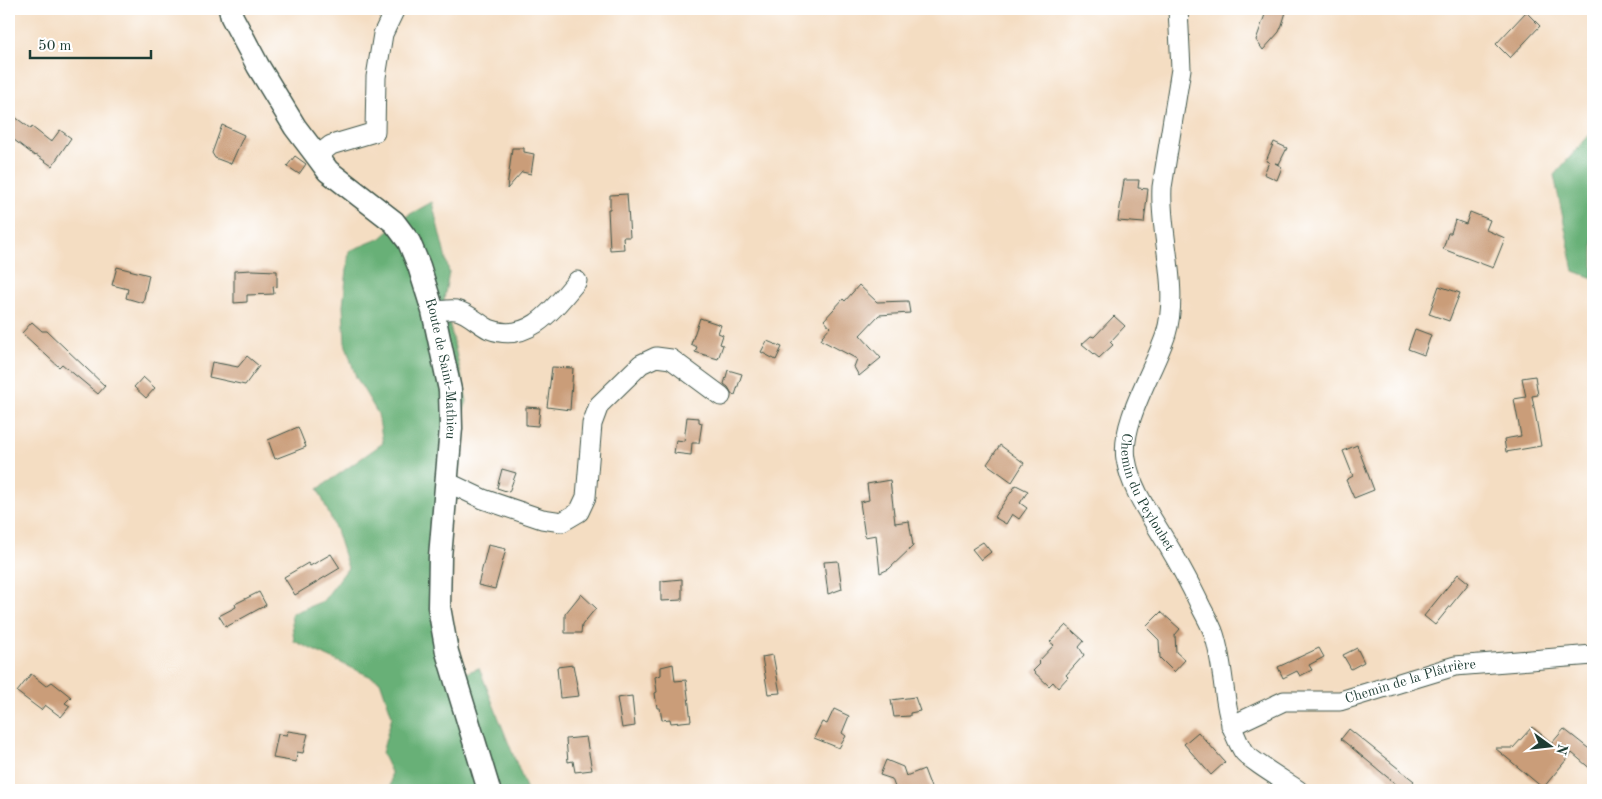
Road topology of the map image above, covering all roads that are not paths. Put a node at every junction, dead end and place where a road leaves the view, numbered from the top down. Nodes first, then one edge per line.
1 (230, 9) edge
2 (394, 9) edge
3 (1178, 9) edge
4 (317, 156) junction
5 (577, 281) dead end
6 (433, 312) junction
7 (721, 396) dead end
8 (447, 482) junction
9 (1593, 655) edge
10 (1231, 726) junction
11 (489, 790) edge
12 (1298, 790) edge

1 - 4 street, Route de Saint-Mathieu
2 - 4 street
3 - 10 street, Chemin du Peyloubet
4 - 6 street, Route de Saint-Mathieu
5 - 6 street
6 - 8 street, Route de Saint-Mathieu
7 - 8 street
8 - 11 street, Route de Saint-Mathieu
9 - 10 street, Chemin de la Plâtrière
10 - 12 street, Chemin du Peyloubet

